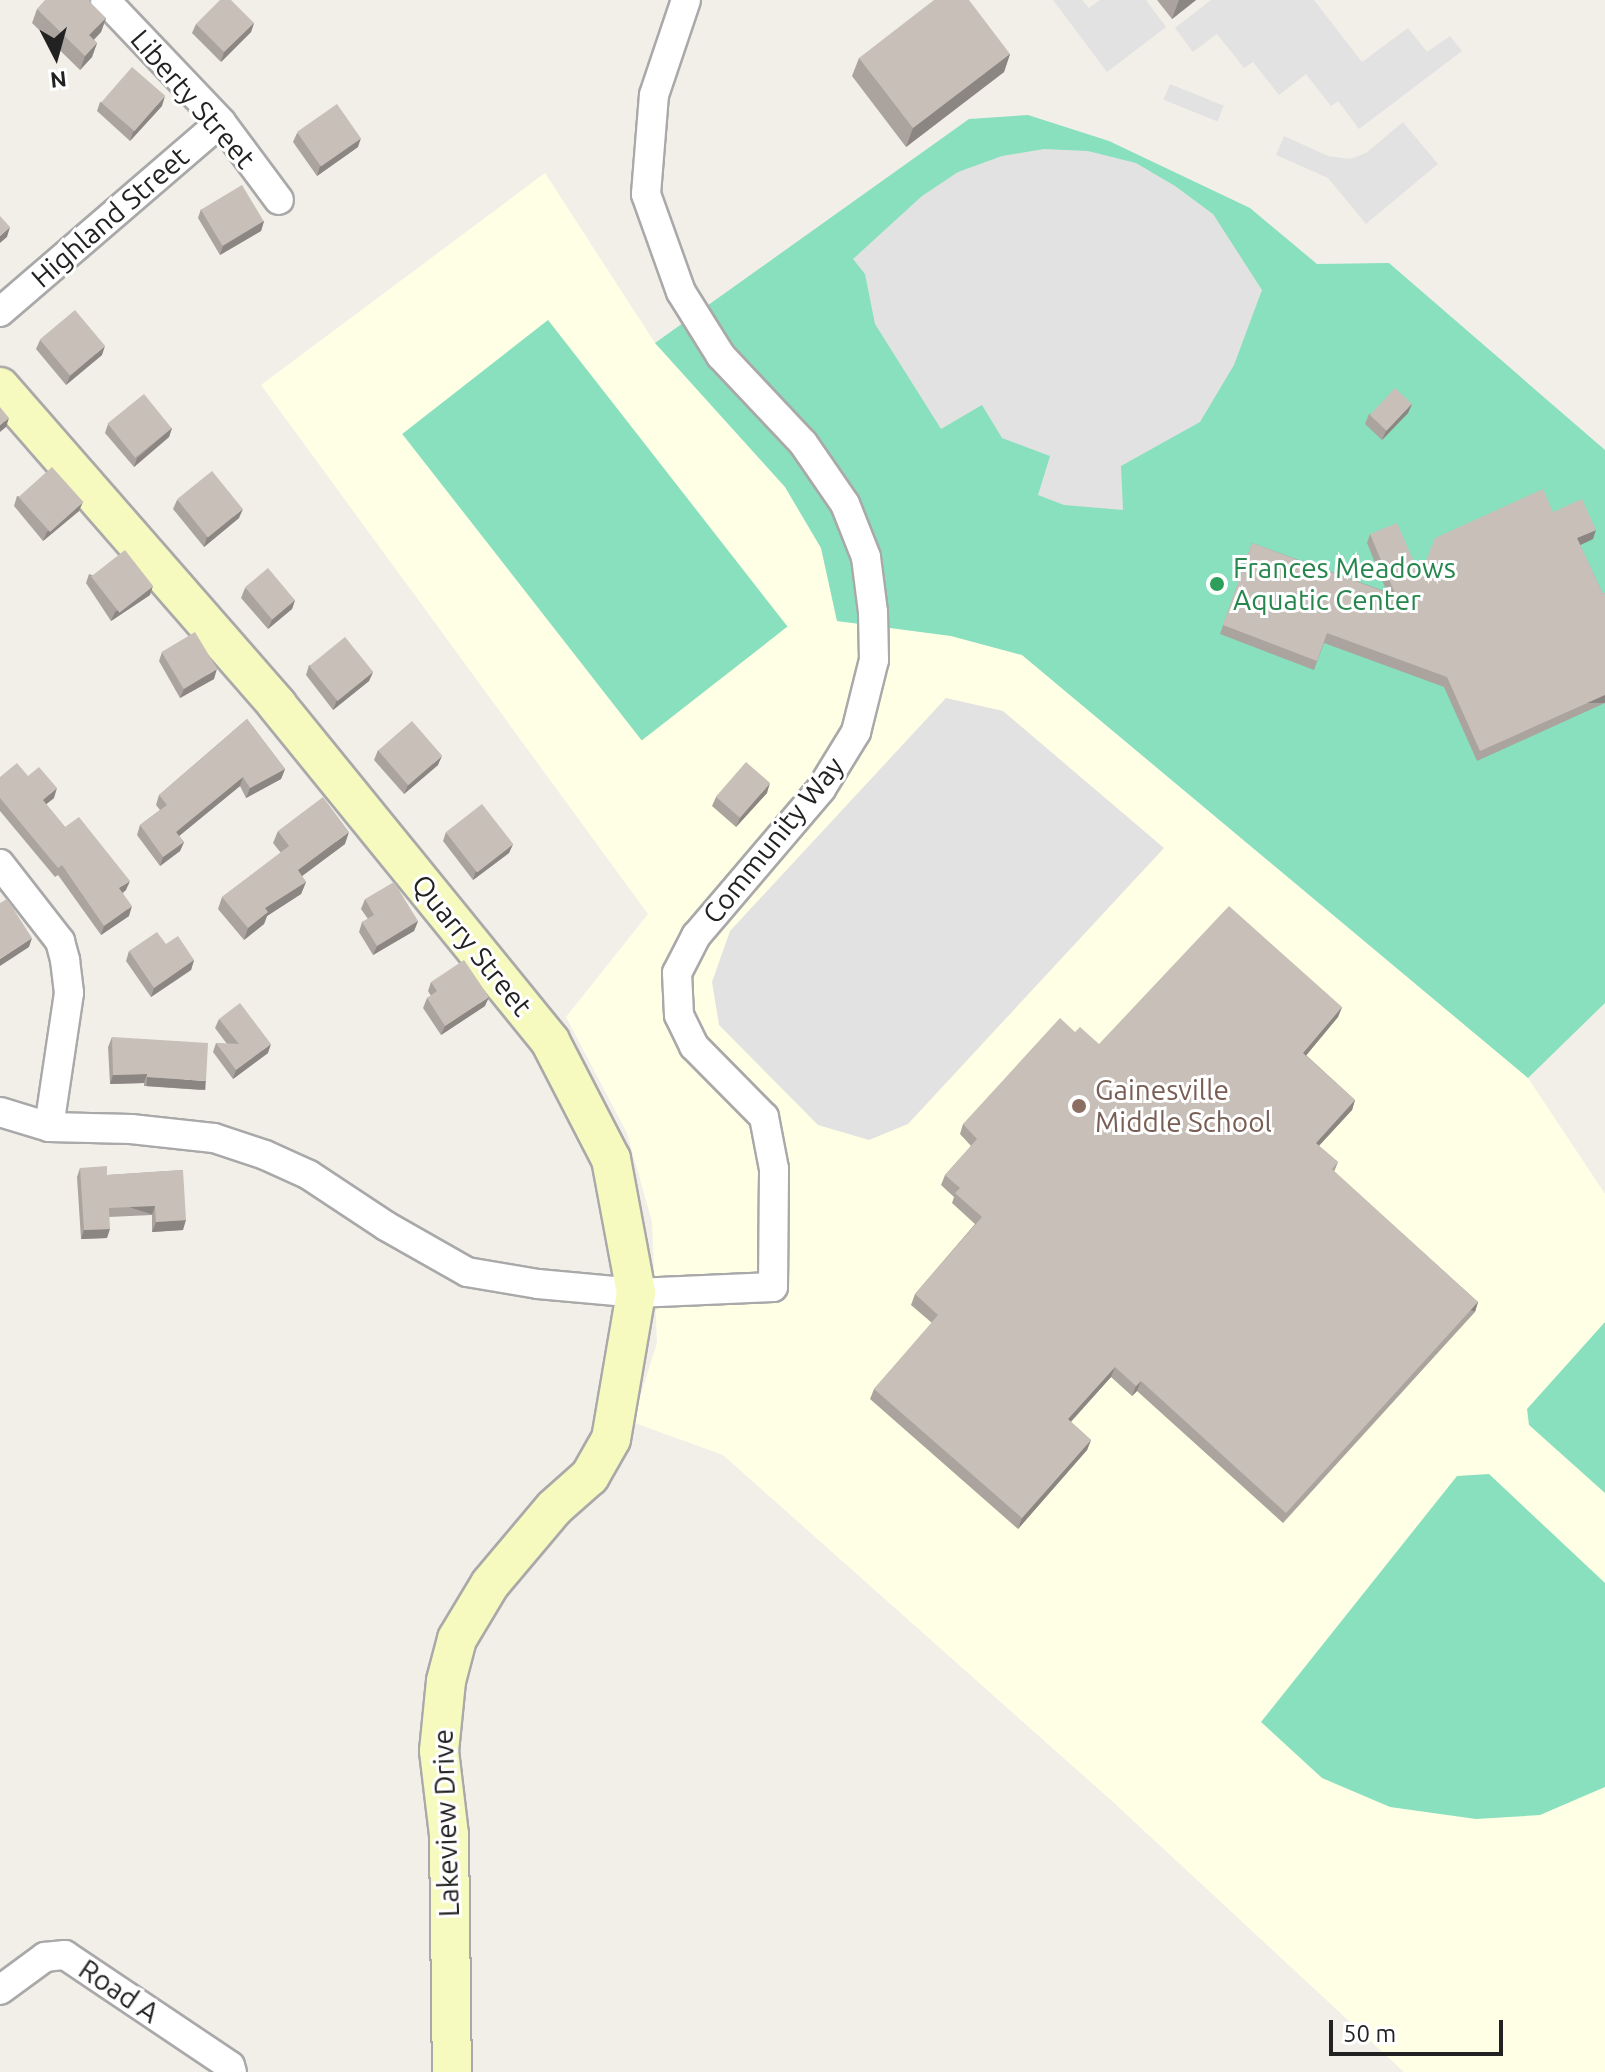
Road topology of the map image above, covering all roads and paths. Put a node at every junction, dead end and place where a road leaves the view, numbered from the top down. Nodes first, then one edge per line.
1 (105, 0) edge
2 (686, 0) edge
3 (221, 122) junction
4 (279, 200) dead end
5 (0, 312) edge
6 (0, 387) edge
7 (0, 864) edge
8 (0, 1112) edge
9 (49, 1127) junction
10 (636, 1293) junction
11 (490, 1584) joint
12 (0, 1990) edge
13 (232, 2072) edge
14 (452, 2072) edge

1 - 3 street, Liberty Street
2 - 10 street, Community Way
3 - 4 street, Liberty Street
3 - 5 street, Highland Street
6 - 10 street, Quarry Street
7 - 9 street
8 - 9 street
9 - 10 street
10 - 11 street, Quarry Street
11 - 14 street, Lakeview Drive
12 - 13 street, Road A

